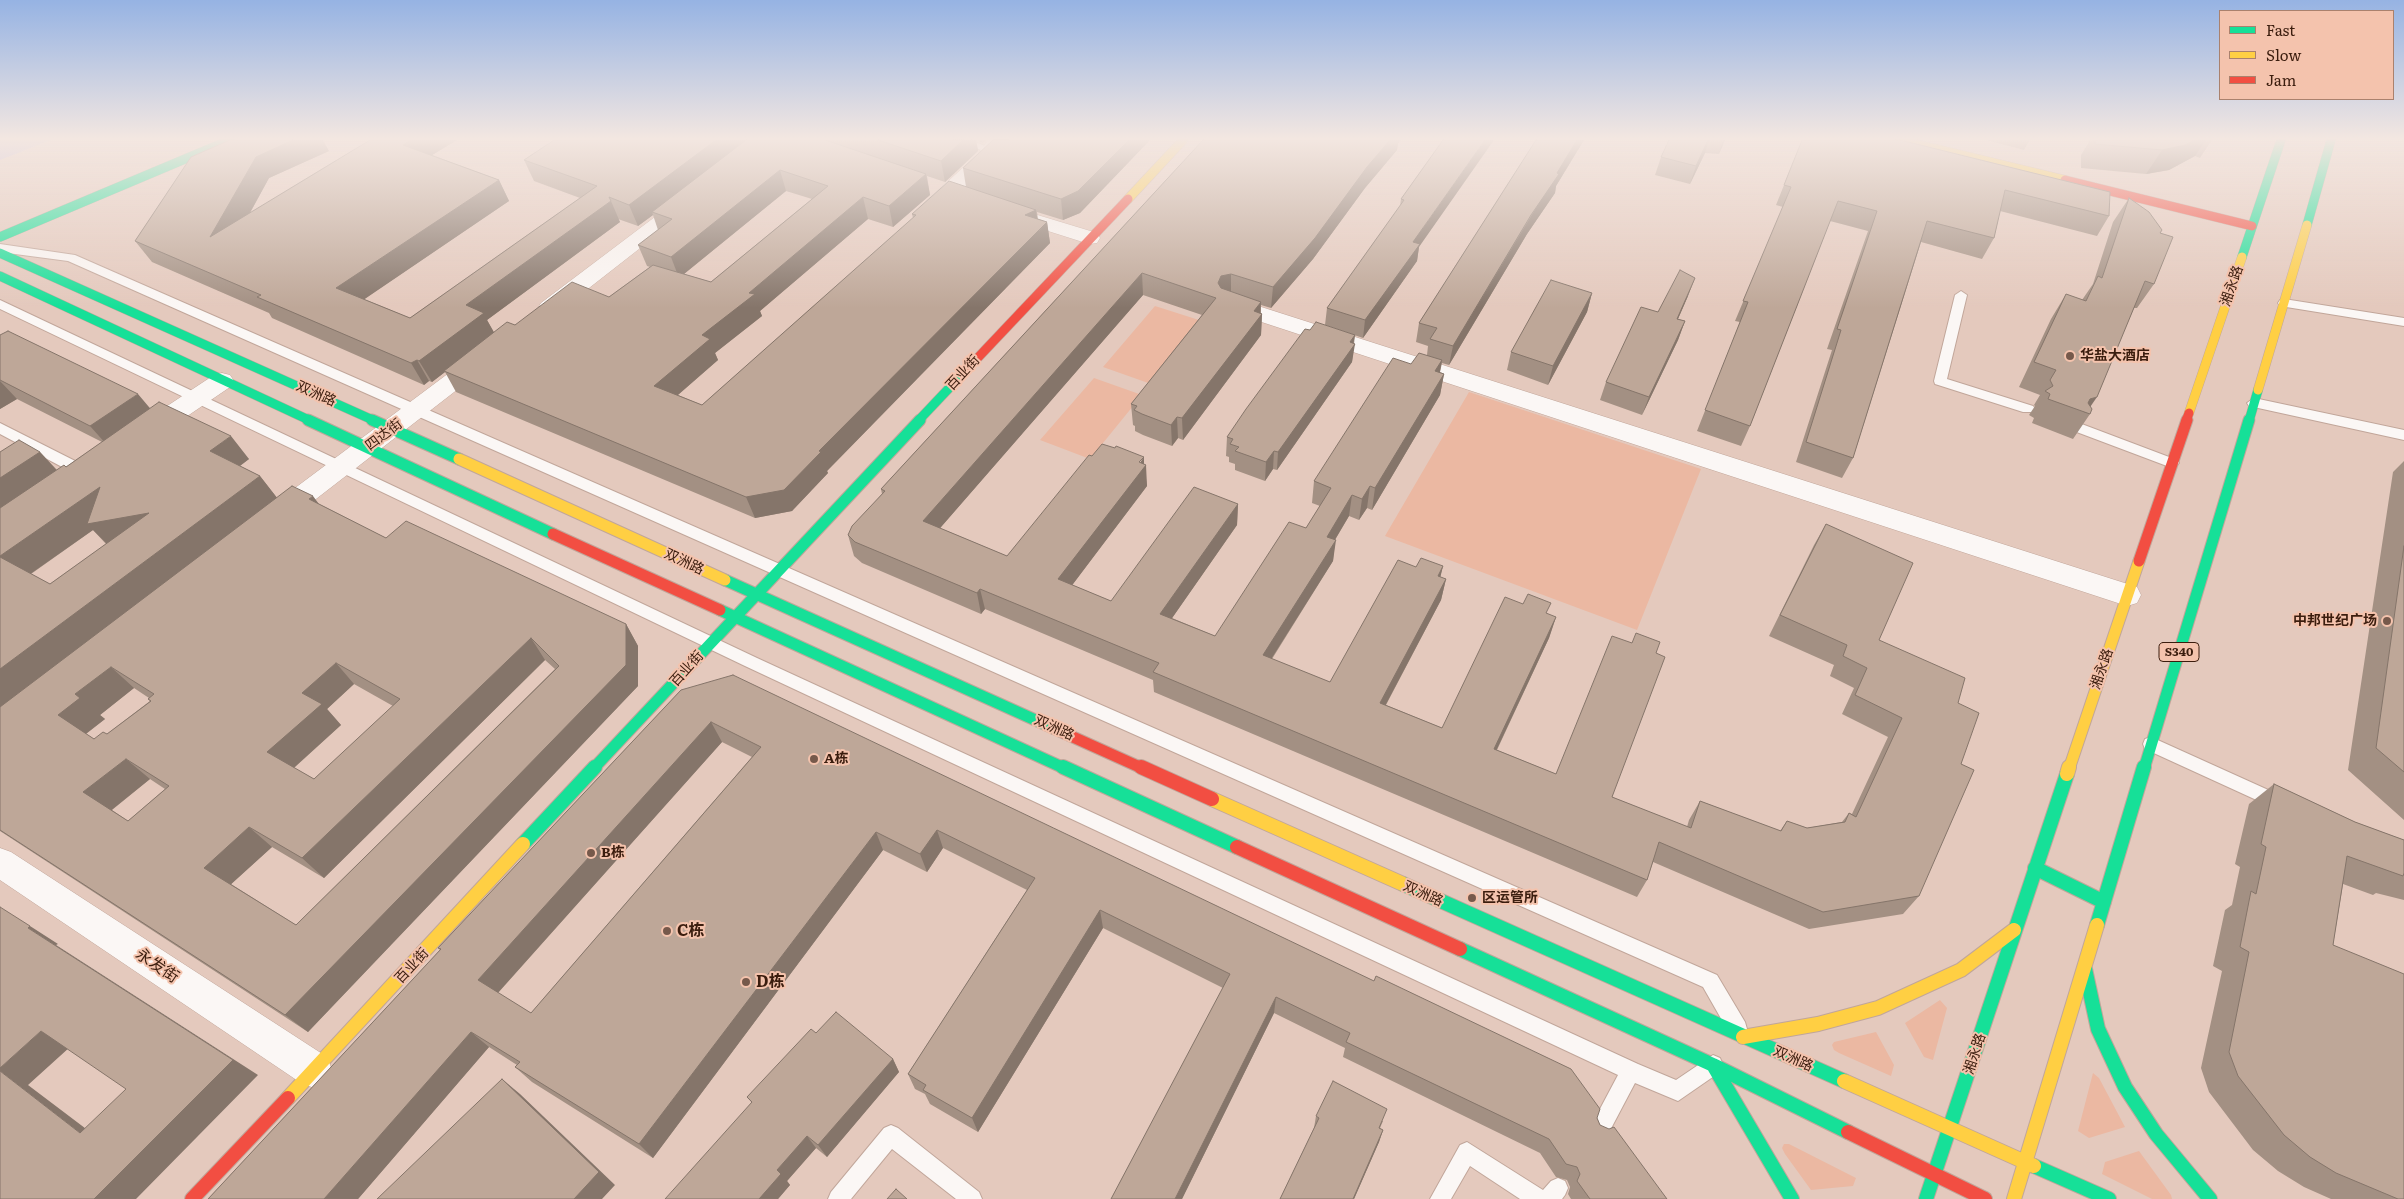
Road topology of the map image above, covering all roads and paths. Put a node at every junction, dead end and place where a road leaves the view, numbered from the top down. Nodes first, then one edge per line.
1 (97, 196) edge
2 (695, 196) edge
3 (943, 196) edge
4 (1129, 196) edge
5 (2129, 196) edge
6 (2262, 196) edge
7 (2315, 196) edge
8 (995, 207) edge
9 (918, 218) edge
10 (2252, 226) junction
11 (0, 237) edge
12 (1089, 238) junction
13 (0, 248) edge
14 (0, 253) edge
15 (0, 276) edge
16 (1961, 295) dead end
17 (2284, 303) junction
18 (0, 304) edge
19 (1230, 304) edge
20 (533, 320) edge
21 (2404, 322) edge
22 (502, 344) edge
23 (222, 381) junction
24 (197, 398) junction
25 (2254, 403) junction
26 (2028, 408) dead end
27 (414, 411) junction
28 (0, 428) edge
29 (392, 428) junction
30 (2079, 428) edge
31 (2404, 435) edge
32 (126, 446) edge
33 (39, 448) junction
34 (365, 448) junction
35 (23, 458) edge
36 (2172, 462) junction
37 (341, 466) junction
38 (94, 467) joint
39 (63, 488) edge
40 (261, 528) edge
41 (778, 571) junction
42 (756, 594) junction
43 (2127, 595) junction
44 (734, 617) junction
45 (711, 643) junction
46 (2151, 744) junction
47 (2298, 811) edge
48 (0, 862) edge
49 (2035, 868) junction
50 (2104, 902) junction
51 (2014, 930) junction
52 (2084, 968) junction
53 (1742, 1037) junction
54 (1714, 1065) junction
55 (314, 1070) junction
56 (1631, 1071) junction
57 (1949, 1128) junction
58 (1600, 1131) edge
59 (2024, 1163) junction
60 (1934, 1174) junction
61 (192, 1199) edge
62 (838, 1199) edge
63 (972, 1199) edge
64 (1440, 1199) edge
65 (1538, 1199) edge
66 (1792, 1199) edge
67 (1926, 1199) edge
68 (1985, 1199) edge
69 (2014, 1199) edge
70 (2109, 1199) edge
71 (2210, 1199) edge

1 - 11 main road
2 - 20 street
3 - 9 street
4 - 12 main road, 百业街
5 - 10 main road
6 - 10 main road, 湘永路
7 - 17 main road, S340
8 - 12 street
10 - 36 main road, 湘永路
12 - 41 main road, 百业街
13 - 27 lane
14 - 29 main road, 双洲路
15 - 23 main road, 双洲路
16 - 26 lane
17 - 21 lane
17 - 25 main road, S340
18 - 24 lane
19 - 43 street
22 - 27 street, 四达街
23 - 24 street
23 - 34 main road, 双洲路
24 - 32 street
24 - 37 lane
25 - 31 lane
25 - 46 main road, S340
27 - 29 street, 四达街
27 - 41 lane
28 - 33 lane
29 - 34 street, 四达街
29 - 42 main road, 双洲路
30 - 36 lane
33 - 35 lane
33 - 38 lane
34 - 37 street, 四达街
34 - 44 main road, 双洲路
36 - 43 main road, 湘永路
37 - 40 street, 四达街
37 - 45 lane
38 - 39 street
41 - 42 main road, 百业街
41 - 53 lane
42 - 44 main road, 百业街
42 - 53 main road, 双洲路
43 - 49 main road, 湘永路
44 - 45 main road, 百业街
44 - 54 main road, 双洲路
45 - 55 main road, 百业街
45 - 56 lane
46 - 47 lane
46 - 50 main road, S340
48 - 55 street, 永发街
49 - 50 main road
49 - 51 main road, 湘永路
50 - 52 main road, S340
51 - 53 main road
51 - 57 main road, 湘永路
52 - 59 main road, S340
52 - 71 main road
53 - 57 main road, 双洲路
54 - 56 lane
54 - 60 main road, 双洲路
54 - 66 main road
55 - 61 main road, 百业街
56 - 58 lane
57 - 59 main road, 双洲路
57 - 60 main road, 湘永路
59 - 69 main road, S340
59 - 70 main road, 双洲路
60 - 67 main road, 湘永路
60 - 68 main road, 双洲路
62 - 63 lane
64 - 65 lane

